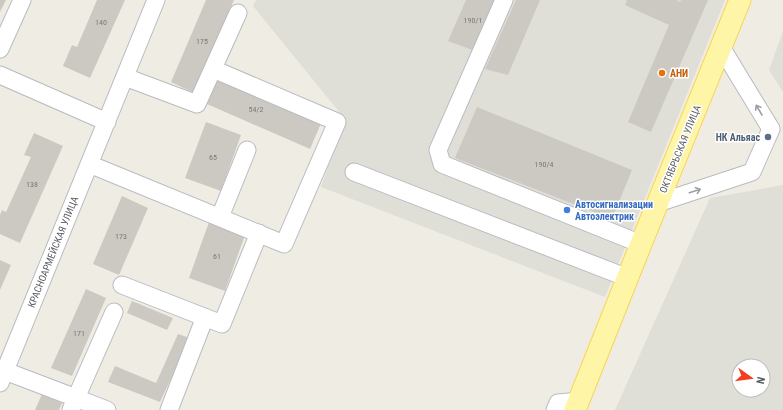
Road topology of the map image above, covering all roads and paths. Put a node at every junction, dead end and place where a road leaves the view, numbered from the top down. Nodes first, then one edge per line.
1 (22, 0) edge
2 (156, 0) edge
3 (504, 0) edge
4 (740, 0) edge
5 (238, 12) dead end
6 (721, 47) junction
7 (0, 49) edge
8 (213, 69) junction
9 (0, 75) edge
10 (125, 77) junction
11 (107, 122) junction
12 (247, 150) dead end
13 (89, 164) junction
14 (354, 172) dead end
15 (658, 203) junction
16 (220, 217) junction
17 (259, 234) junction
18 (641, 244) junction
19 (628, 278) junction
20 (122, 285) dead end
21 (114, 312) dead end
22 (205, 317) junction
23 (2, 377) edge
24 (73, 404) edge
25 (577, 406) edge
26 (106, 410) edge
27 (169, 410) edge
28 (556, 410) edge

1 - 7 street
2 - 10 street, КРАСНОАРМЕЙСКАЯ УЛИЦА
3 - 18 street
4 - 6 main road, ОКТЯБРЬСКАЯ УЛИЦА
5 - 8 street
6 - 15 main road, ОКТЯБРЬСКАЯ УЛИЦА
15 -> 6 street
8 - 10 street
8 - 17 street
9 - 11 street
10 - 11 street, КРАСНОАРМЕЙСКАЯ УЛИЦА
11 - 13 street, КРАСНОАРМЕЙСКАЯ УЛИЦА
12 - 16 street
13 - 16 street
13 - 23 street, КРАСНОАРМЕЙСКАЯ УЛИЦА
14 - 19 street
15 - 18 main road, ОКТЯБРЬСКАЯ УЛИЦА
16 - 17 street
17 - 22 street
18 - 19 main road, ОКТЯБРЬСКАЯ УЛИЦА
19 - 25 main road, ОКТЯБРЬСКАЯ УЛИЦА
20 - 22 street
21 - 24 street
22 - 27 street
23 - 24 street
24 - 26 street
25 - 28 street

